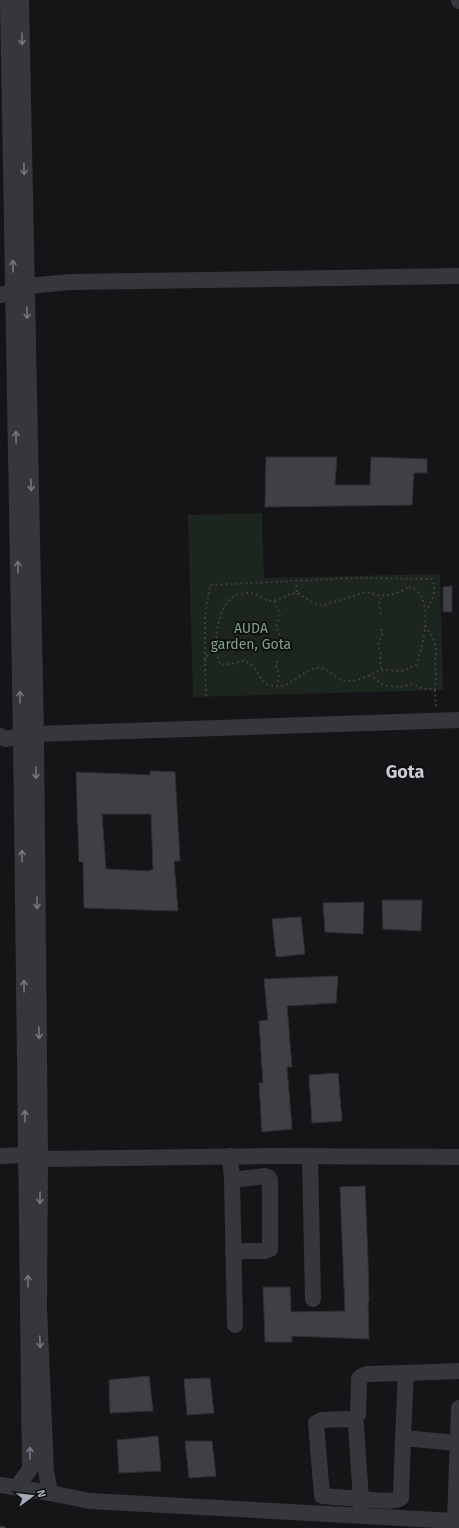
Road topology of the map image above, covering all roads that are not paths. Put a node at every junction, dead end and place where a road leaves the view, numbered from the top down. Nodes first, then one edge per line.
1 (8, 0) edge
2 (21, 0) edge
3 (459, 276) edge
4 (13, 291) edge
5 (459, 720) edge
6 (28, 736) junction
7 (2, 740) edge
8 (0, 1156) edge
9 (230, 1156) junction
10 (310, 1156) junction
11 (33, 1157) junction
12 (459, 1157) edge
13 (232, 1180) junction
14 (233, 1251) junction
15 (313, 1299) dead end
16 (235, 1325) dead end
17 (459, 1371) edge
18 (406, 1373) junction
19 (459, 1408) edge
20 (358, 1414) dead end
21 (403, 1438) junction
22 (458, 1443) junction
23 (0, 1486) edge
24 (17, 1488) junction
25 (50, 1493) junction
26 (322, 1496) junction
27 (361, 1498) junction
28 (321, 1514) junction
29 (361, 1516) junction

4 -> 1 street
2 -> 4 street
3 - 4 street
4 - 6 street
5 - 6 street
6 - 7 street
6 - 11 street
8 - 11 street
9 - 10 street
9 - 11 street
9 - 13 street
10 - 12 street
10 - 15 street
24 -> 11 street
11 -> 25 street
13 - 14 street
13 - 14 street
14 - 16 street
17 - 18 street
18 - 20 street
18 - 21 street
19 - 22 street
21 - 22 street
21 - 27 street
22 - 29 street
23 - 24 street
24 - 25 street
25 - 28 street
26 - 27 street
26 - 27 street
26 - 28 street
27 - 29 street
28 - 29 street

